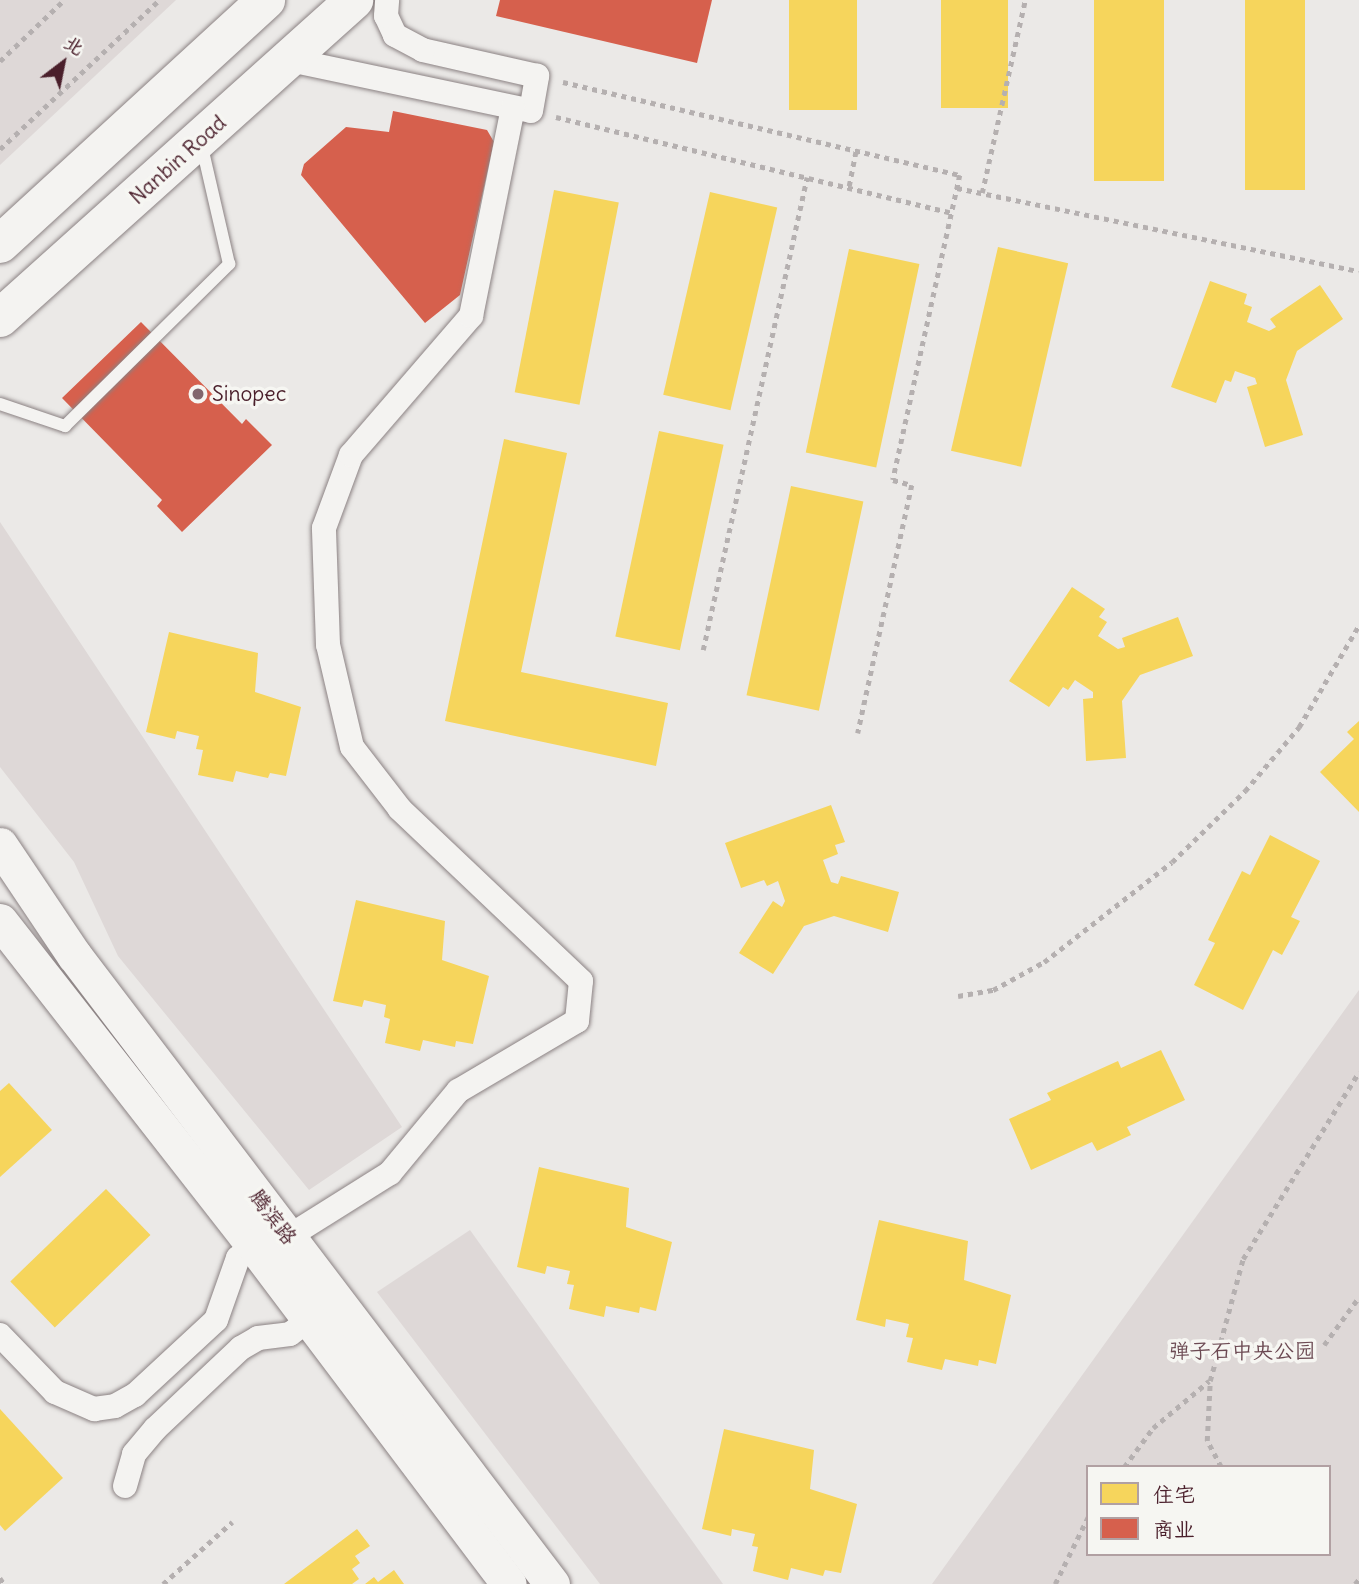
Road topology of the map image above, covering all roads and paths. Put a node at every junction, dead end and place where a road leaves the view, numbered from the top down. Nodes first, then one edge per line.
1 (64, 0) edge
2 (159, 0) edge
3 (266, 0) edge
4 (354, 0) edge
5 (387, 0) edge
6 (1025, 0) edge
7 (290, 60) junction
8 (0, 61) edge
9 (537, 76) junction
10 (522, 110) junction
11 (200, 140) junction
12 (0, 149) edge
13 (856, 151) junction
14 (807, 177) junction
15 (849, 186) junction
16 (957, 188) junction
17 (982, 193) junction
18 (952, 213) junction
19 (0, 244) edge
20 (1359, 271) edge
21 (0, 318) edge
22 (0, 404) edge
23 (1359, 625) edge
24 (703, 650) dead end
25 (858, 733) dead end
26 (0, 845) edge
27 (0, 921) edge
28 (958, 996) dead end
29 (1359, 1072) edge
30 (274, 1236) junction
31 (1359, 1297) edge
32 (323, 1310) junction
33 (216, 1320) junction
34 (0, 1335) edge
35 (1324, 1345) dead end
36 (241, 1348) junction
37 (1210, 1381) junction
38 (1126, 1465) edge
39 (1220, 1465) edge
40 (125, 1486) dead end
41 (1086, 1521) edge
42 (232, 1522) dead end
43 (0, 1578) edge
44 (1359, 1579) edge
45 (4, 1584) edge
46 (163, 1584) edge
47 (509, 1584) edge
48 (552, 1584) edge
49 (1055, 1584) edge
50 (1354, 1584) edge

1 - 8 path
2 - 12 path
3 - 19 main road
4 - 7 main road, Nanbin Road
5 - 9 street
6 - 17 path
7 - 10 street
7 - 11 main road, Nanbin Road
9 - 10 street
9 - 13 path
10 - 14 path
10 - 30 street
11 - 21 main road, Nanbin Road
11 - 22 lane
13 - 15 path
13 - 16 path
14 - 15 path
14 - 24 path
15 - 18 path
16 - 17 path
16 - 18 path
17 - 20 path
18 - 25 path
23 - 28 path
26 - 30 street, 腾滨路
27 - 30 street, 腾滨路
29 - 37 path
30 - 32 street, 腾滨路
30 - 33 street
31 - 35 path
32 - 36 street
32 - 47 street, 腾滨路
32 - 48 street, 腾滨路
33 - 34 street
33 - 36 street
36 - 40 street
37 - 38 path
37 - 39 path
41 - 49 path
42 - 46 path
43 - 45 path
44 - 50 path

